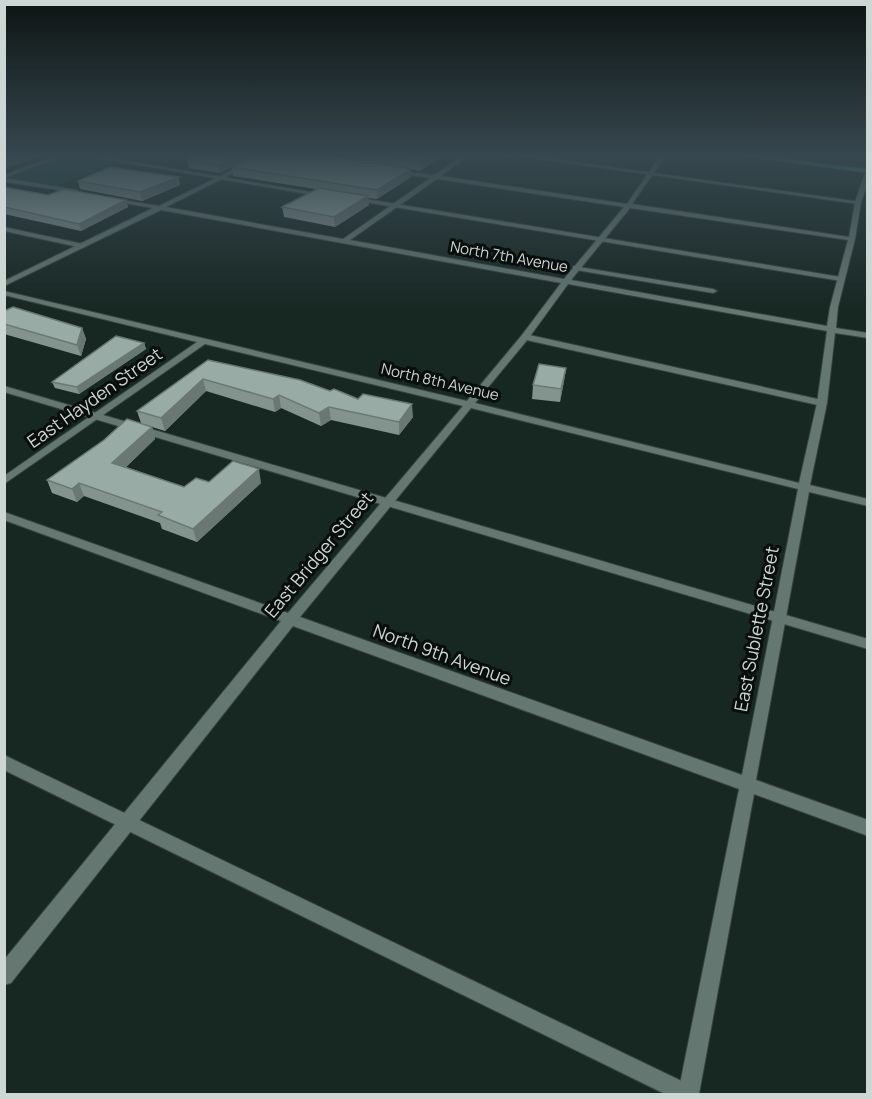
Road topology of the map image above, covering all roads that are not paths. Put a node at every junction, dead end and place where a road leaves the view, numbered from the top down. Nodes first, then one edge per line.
1 (156, 208) edge
2 (166, 208) edge
3 (390, 208) edge
4 (407, 208) edge
5 (626, 208) edge
6 (644, 208) edge
7 (857, 208) edge
8 (4, 230) edge
9 (598, 239) junction
10 (852, 239) junction
11 (344, 241) junction
12 (83, 246) junction
13 (576, 268) junction
14 (842, 279) junction
15 (566, 280) junction
16 (4, 284) edge
17 (713, 291) dead end
18 (4, 293) edge
19 (831, 329) junction
20 (525, 336) junction
21 (867, 336) edge
22 (203, 341) junction
23 (4, 389) edge
24 (822, 403) junction
25 (468, 404) junction
26 (98, 416) junction
27 (4, 481) edge
28 (804, 487) junction
29 (388, 502) junction
30 (867, 503) edge
31 (4, 516) edge
32 (779, 618) junction
33 (290, 620) junction
34 (867, 645) edge
35 (4, 762) edge
36 (748, 784) junction
37 (129, 823) junction
38 (867, 828) edge
39 (4, 976) edge
40 (688, 1095) edge

1 - 12 street
2 - 11 street, North 7th Avenue
3 - 11 street
4 - 9 street
5 - 9 street, East Bridger Street
6 - 10 street
7 - 10 street, East Sublette Street
8 - 12 street
9 - 13 street, East Bridger Street
9 - 14 street
10 - 14 street, East Sublette Street
11 - 15 street, North 7th Avenue
12 - 16 street
13 - 15 street, East Bridger Street
13 - 17 street
14 - 19 street, East Sublette Street
15 - 19 street, North 7th Avenue
15 - 20 street, East Bridger Street
18 - 22 street, North 8th Avenue
19 - 21 street, North 7th Avenue
19 - 24 street, East Sublette Street
20 - 24 street
20 - 25 street, East Bridger Street
22 - 25 street, North 8th Avenue
22 - 26 street, East Hayden Street
23 - 26 street
24 - 28 street, East Sublette Street
25 - 28 street, North 8th Avenue
25 - 29 street, East Bridger Street
26 - 27 street, East Hayden Street
26 - 29 street
28 - 30 street, North 8th Avenue
28 - 32 street, East Sublette Street
29 - 32 street
29 - 33 street, East Bridger Street
31 - 33 street, North 9th Avenue
32 - 34 street
32 - 36 street, East Sublette Street
33 - 36 street, North 9th Avenue
33 - 37 street, East Bridger Street
35 - 37 street
36 - 38 street, North 9th Avenue
36 - 40 street, East Sublette Street
37 - 39 street, East Bridger Street
37 - 40 street

